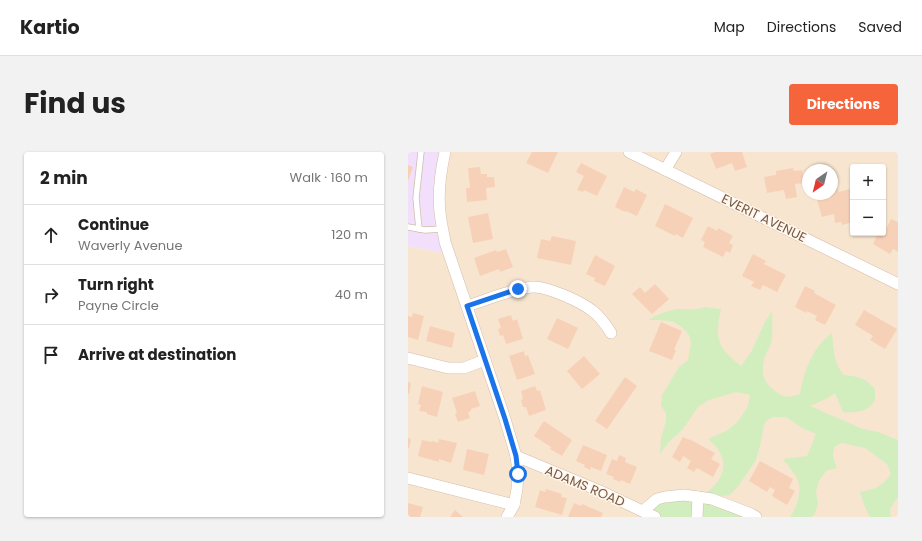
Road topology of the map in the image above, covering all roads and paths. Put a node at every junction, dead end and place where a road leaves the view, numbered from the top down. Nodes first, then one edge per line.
1 (421, 152) edge
2 (446, 152) edge
3 (629, 152) edge
4 (676, 152) edge
5 (665, 170) junction
6 (408, 227) edge
7 (418, 229) junction
8 (442, 229) junction
9 (898, 284) edge
10 (467, 306) junction
11 (612, 333) dead end
12 (408, 358) edge
13 (484, 360) junction
14 (516, 456) junction
15 (408, 478) edge
16 (698, 497) junction
17 (514, 505) junction
18 (643, 511) junction
19 (507, 517) edge
20 (655, 517) edge
21 (697, 517) edge
22 (756, 517) edge

1 - 7 lane
2 - 8 street
3 - 5 street, EVERIT AVENUE
4 - 5 street
5 - 9 street, EVERIT AVENUE
6 - 7 lane
7 - 8 lane
8 - 10 street
10 - 11 street
10 - 13 street
12 - 13 street
13 - 14 street
14 - 17 street
14 - 18 street, ADAMS ROAD
15 - 17 street
16 - 18 street
16 - 21 street
16 - 22 street
17 - 19 street
18 - 20 street, ADAMS ROAD

